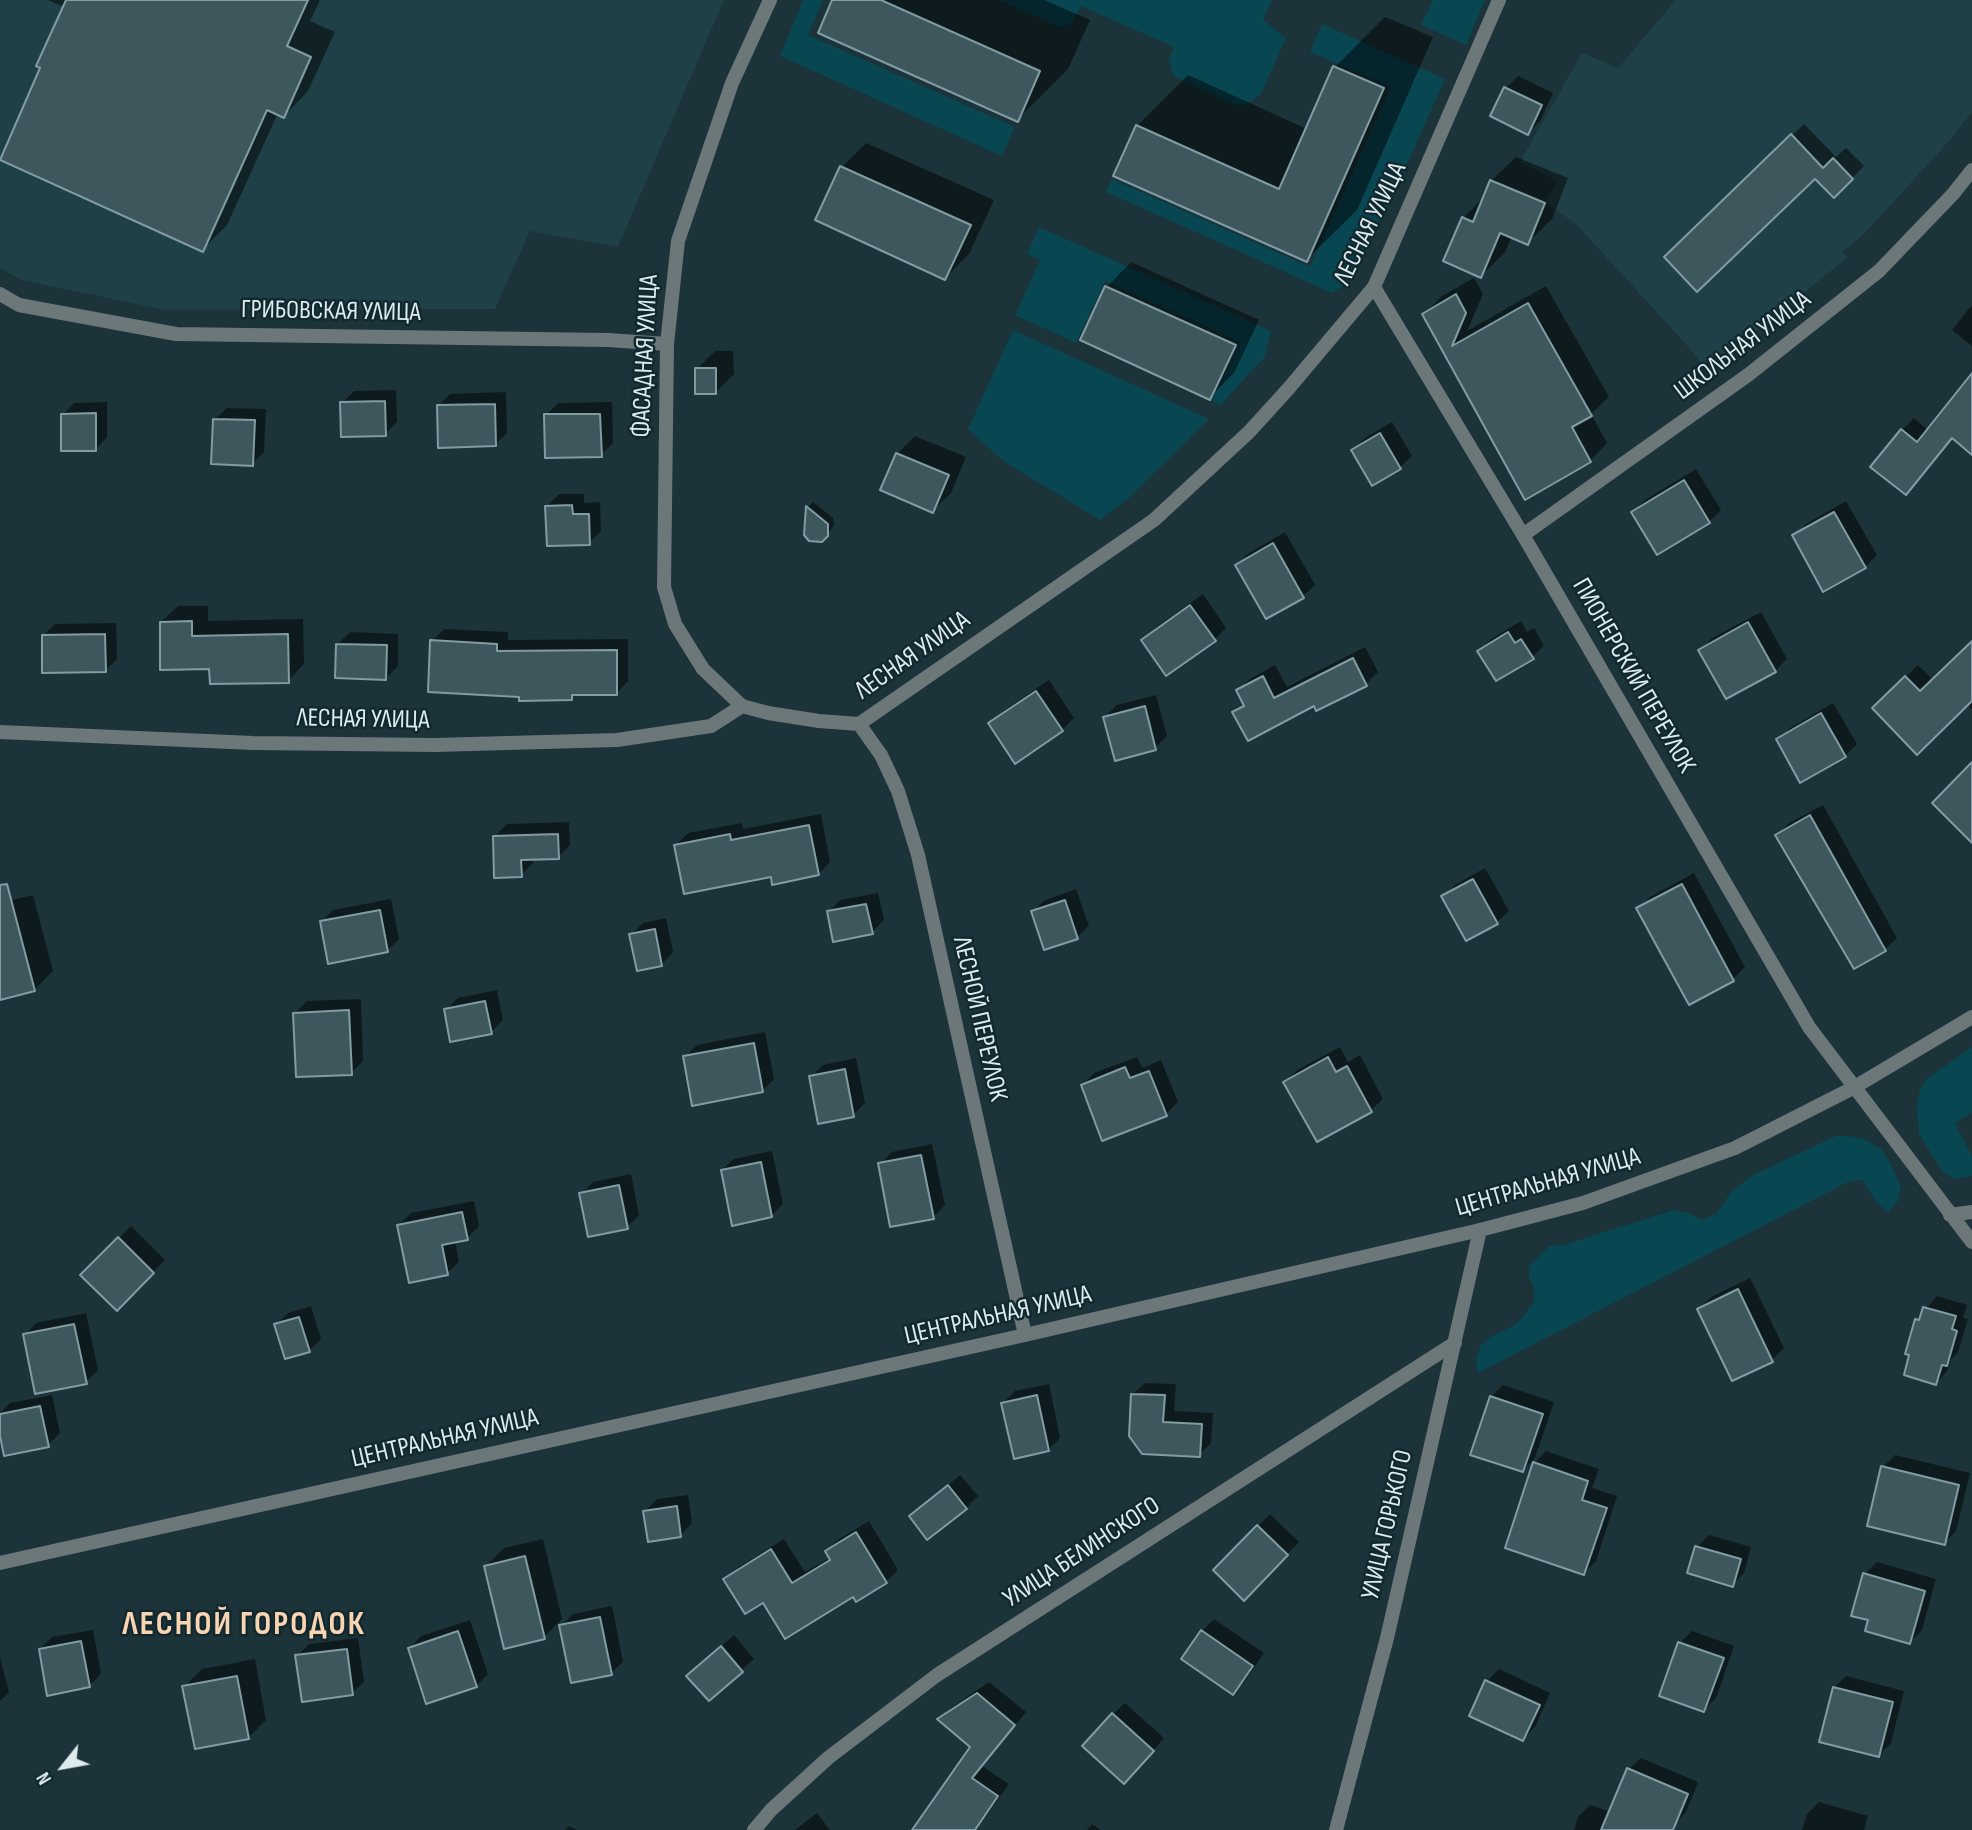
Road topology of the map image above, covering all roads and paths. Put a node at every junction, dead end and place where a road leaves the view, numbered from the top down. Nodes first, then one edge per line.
1 (770, 0) edge
2 (1499, 0) edge
3 (1972, 170) edge
4 (1374, 287) junction
5 (0, 294) edge
6 (667, 344) junction
7 (1523, 535) junction
8 (743, 706) junction
9 (859, 724) junction
10 (0, 732) edge
11 (1972, 1017) edge
12 (1853, 1088) junction
13 (1972, 1212) edge
14 (1950, 1215) junction
15 (1479, 1230) junction
16 (1972, 1242) edge
17 (1025, 1335) junction
18 (1455, 1343) junction
19 (0, 1563) edge
20 (754, 1830) edge
21 (1336, 1830) edge

1 - 6 street, ФАСАДНАЯ УЛИЦА
2 - 4 street, ЛЕСНАЯ УЛИЦА
3 - 7 street, ШКОЛЬНАЯ УЛИЦА
4 - 7 street, ПИОНЕРСКИЙ ПЕРЕУЛОК
4 - 9 street, ЛЕСНАЯ УЛИЦА
5 - 6 street, ГРИБОВСКАЯ УЛИЦА
6 - 8 street, ФАСАДНАЯ УЛИЦА
7 - 12 street, ПИОНЕРСКИЙ ПЕРЕУЛОК
8 - 9 street, ЛЕСНАЯ УЛИЦА
8 - 10 street, ЛЕСНАЯ УЛИЦА
9 - 17 street, ЛЕСНОЙ ПЕРЕУЛОК
11 - 12 street, ЦЕНТРАЛЬНАЯ УЛИЦА
12 - 14 street, ПИОНЕРСКИЙ ПЕРЕУЛОК
12 - 15 street, ЦЕНТРАЛЬНАЯ УЛИЦА
13 - 14 street
14 - 16 street, ПИОНЕРСКИЙ ПЕРЕУЛОК
15 - 17 street, ЦЕНТРАЛЬНАЯ УЛИЦА
15 - 18 street, УЛИЦА ГОРЬКОГО
17 - 19 street, ЦЕНТРАЛЬНАЯ УЛИЦА
18 - 20 street, УЛИЦА БЕЛИНСКОГО
18 - 21 street, УЛИЦА ГОРЬКОГО

